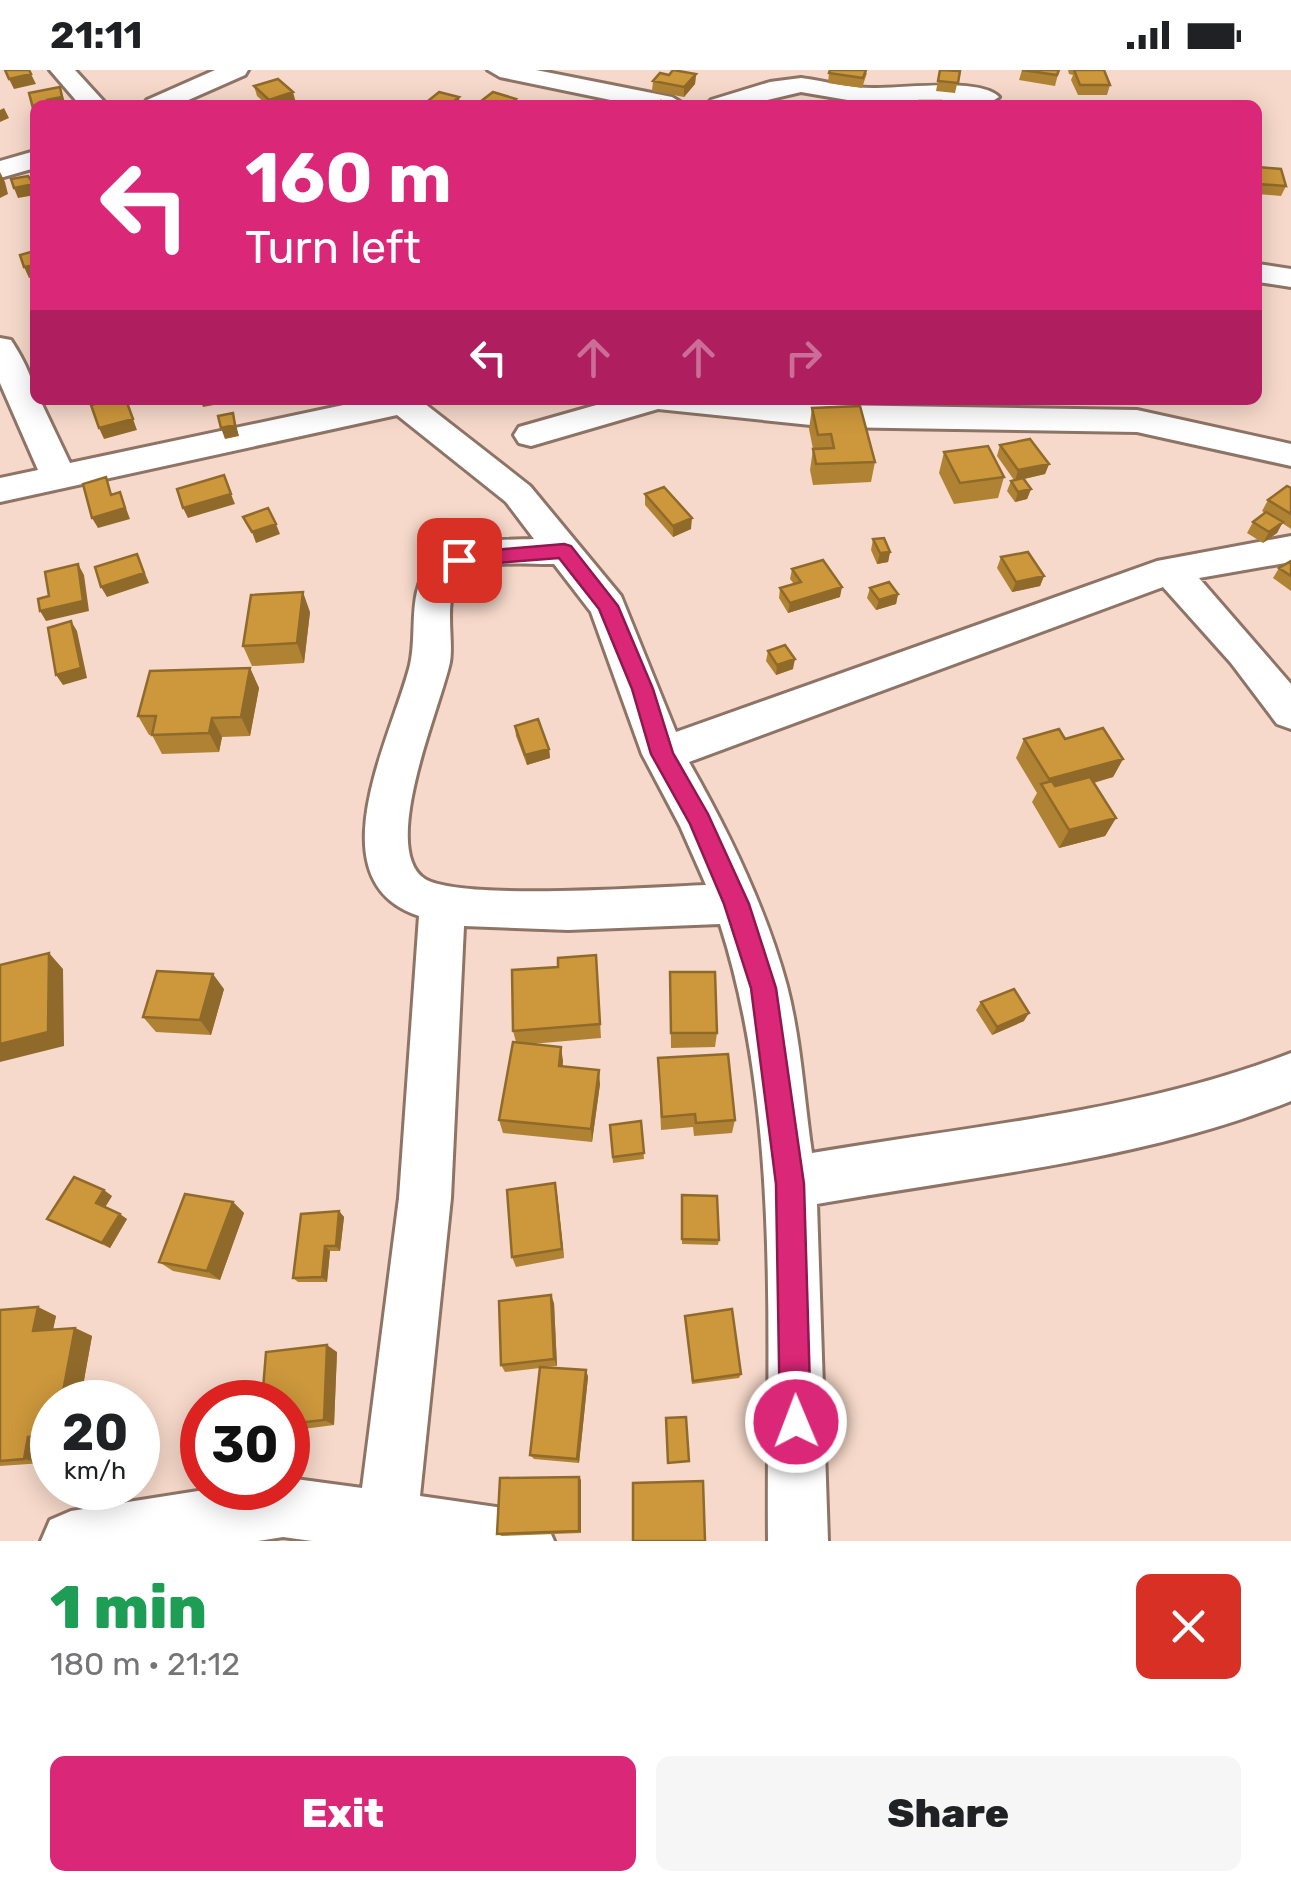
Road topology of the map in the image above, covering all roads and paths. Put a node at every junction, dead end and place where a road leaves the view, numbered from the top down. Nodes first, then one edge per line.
1 (62, 70) edge
2 (236, 70) edge
3 (500, 70) edge
4 (986, 97) dead end
5 (89, 100) edge
6 (167, 100) edge
7 (647, 100) edge
8 (736, 100) edge
9 (30, 161) edge
10 (0, 170) edge
11 (1262, 274) edge
12 (1291, 278) edge
13 (0, 347) edge
14 (383, 405) edge
15 (405, 405) edge
16 (534, 405) edge
17 (634, 405) edge
18 (717, 405) edge
19 (531, 435) junction
20 (1291, 456) edge
21 (60, 480) junction
22 (0, 490) edge
23 (518, 494) junction
24 (564, 550) junction
25 (1291, 550) edge
26 (1170, 570) junction
27 (1291, 713) edge
28 (662, 754) junction
29 (736, 904) junction
30 (442, 905) junction
31 (1291, 1077) edge
32 (790, 1184) junction
33 (388, 1531) edge
34 (71, 1541) edge
35 (524, 1541) edge
36 (798, 1541) edge

1 - 5 street
2 - 6 street
3 - 7 street
4 - 8 street
9 - 10 street
11 - 12 street
13 - 21 street
14 - 21 street
15 - 23 street
16 - 19 street
17 - 19 street
18 - 20 street
19 - 23 street
21 - 22 street
23 - 24 street
24 - 28 street
24 - 30 street
25 - 26 street
26 - 27 street
26 - 28 street
28 - 29 street
29 - 30 street
29 - 32 street
30 - 33 street
31 - 32 street
32 - 36 street
33 - 34 street
33 - 35 street

